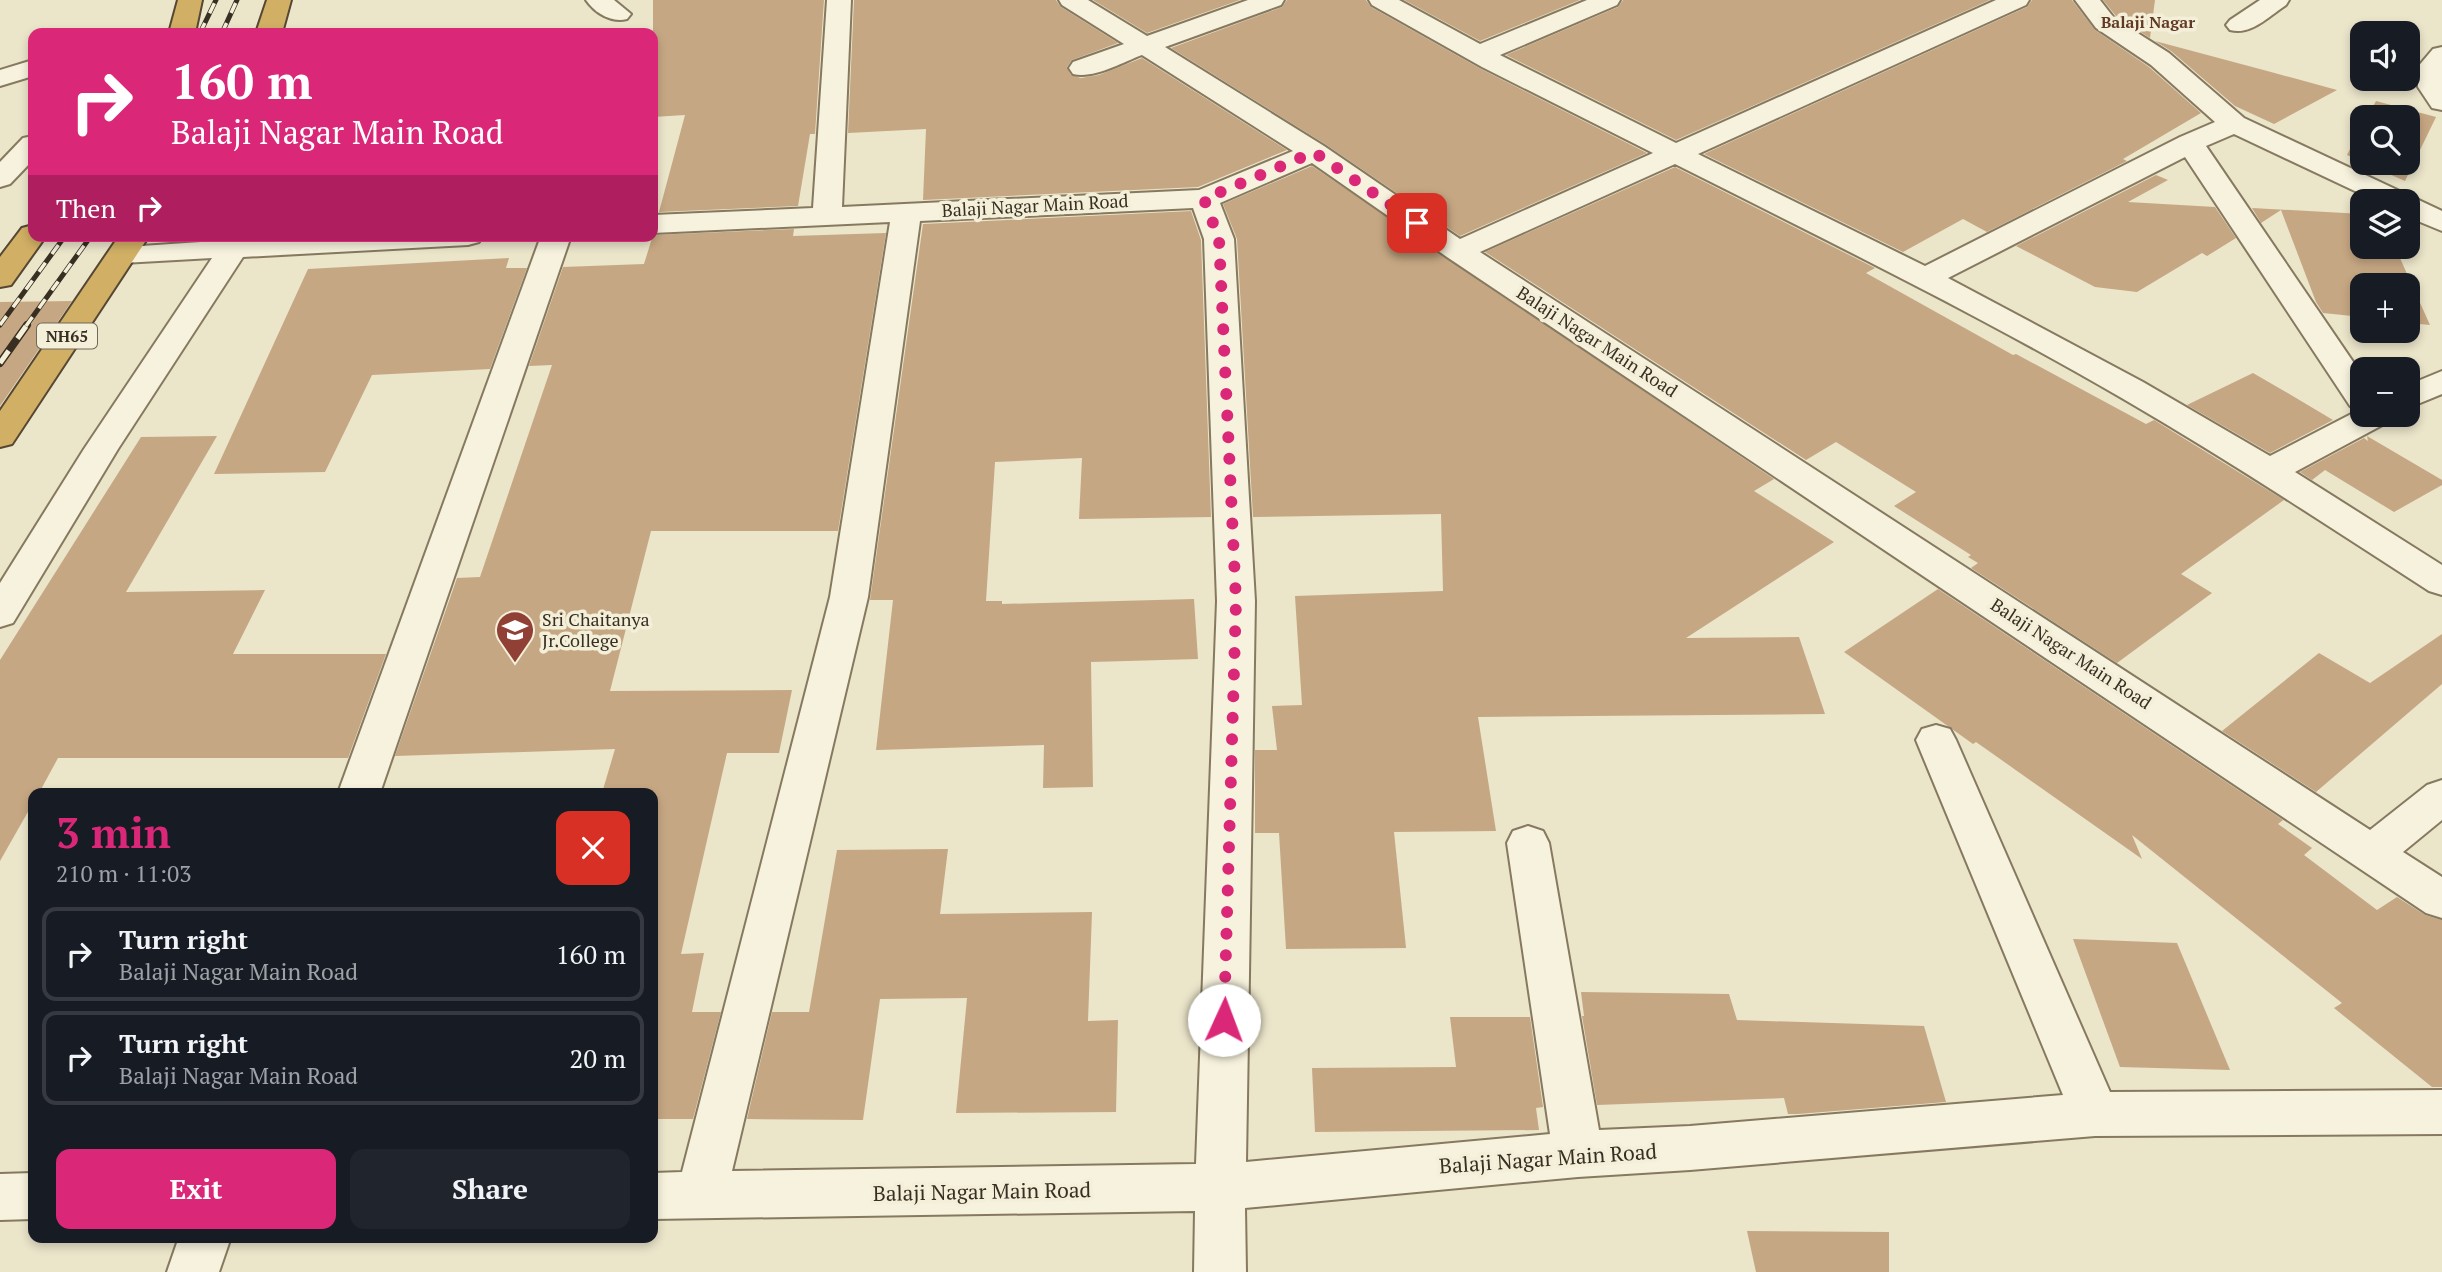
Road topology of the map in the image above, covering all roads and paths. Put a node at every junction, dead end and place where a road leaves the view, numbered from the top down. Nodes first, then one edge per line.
1 (190, 0) edge
2 (279, 0) edge
3 (839, 0) edge
4 (1071, 0) edge
5 (1272, 0) edge
6 (1381, 0) edge
7 (1608, 0) edge
8 (2087, 0) edge
9 (2277, 0) edge
10 (2007, 2) edge
11 (2239, 25) dead end
12 (183, 28) edge
13 (271, 28) edge
14 (1146, 46) junction
15 (1480, 54) junction
16 (2442, 55) edge
17 (1082, 68) dead end
18 (28, 70) edge
19 (0, 78) edge
20 (2442, 102) edge
21 (2234, 124) junction
22 (2190, 143) junction
23 (28, 149) edge
24 (1314, 152) junction
25 (1678, 153) junction
26 (0, 178) edge
27 (28, 178) edge
28 (0, 186) edge
29 (2373, 189) edge
30 (1204, 199) junction
31 (906, 212) junction
32 (2420, 212) edge
33 (827, 214) junction
34 (2442, 222) edge
35 (658, 225) edge
36 (28, 241) edge
37 (359, 242) edge
38 (554, 242) edge
39 (128, 245) edge
40 (233, 249) junction
41 (1458, 251) junction
42 (0, 278) edge
43 (1925, 278) junction
44 (2350, 380) edge
45 (2442, 381) edge
46 (2420, 392) edge
47 (2350, 423) edge
48 (0, 436) edge
49 (2269, 471) junction
50 (2442, 582) edge
51 (0, 614) edge
52 (1936, 740) dead end
53 (361, 788) edge
54 (2442, 796) edge
55 (1528, 843) dead end
56 (2372, 852) junction
57 (2442, 900) edge
58 (2442, 1112) edge
59 (2095, 1114) junction
60 (1578, 1154) junction
61 (1220, 1187) junction
62 (0, 1196) edge
63 (28, 1196) edge
64 (658, 1196) edge
65 (701, 1197) junction
66 (203, 1243) edge
67 (193, 1272) edge
68 (1220, 1272) edge

1 - 12 highway
2 - 13 highway
3 - 33 street
4 - 14 street
5 - 14 street
6 - 15 street
7 - 15 street
8 - 21 street
9 - 11 street
10 - 25 street
14 - 17 street
14 - 24 street
15 - 25 street
16 - 20 street
18 - 19 street
21 - 22 street
21 - 29 street
22 - 43 street
22 - 44 street
23 - 26 street
24 - 30 street, Balaji Nagar Main Road
24 - 41 street, Balaji Nagar Main Road
25 - 41 street
25 - 43 street
27 - 28 street
30 - 31 street, Balaji Nagar Main Road
30 - 61 street
31 - 33 street, Balaji Nagar Main Road
31 - 65 street
32 - 34 street
33 - 35 street, Balaji Nagar Main Road
36 - 42 highway
37 - 40 street
38 - 53 street
39 - 40 street
39 - 48 highway, NH65
40 - 51 street
41 - 56 street, Balaji Nagar Main Road
43 - 49 street
45 - 46 street
47 - 49 street
49 - 50 street
52 - 59 street
54 - 56 street
55 - 60 street
56 - 57 street, Balaji Nagar Main Road
58 - 59 street, Balaji Nagar Main Road
59 - 60 street, Balaji Nagar Main Road
60 - 61 street, Balaji Nagar Main Road
61 - 65 street, Balaji Nagar Main Road
61 - 68 street
62 - 63 street
64 - 65 street, Balaji Nagar Main Road
66 - 67 street

